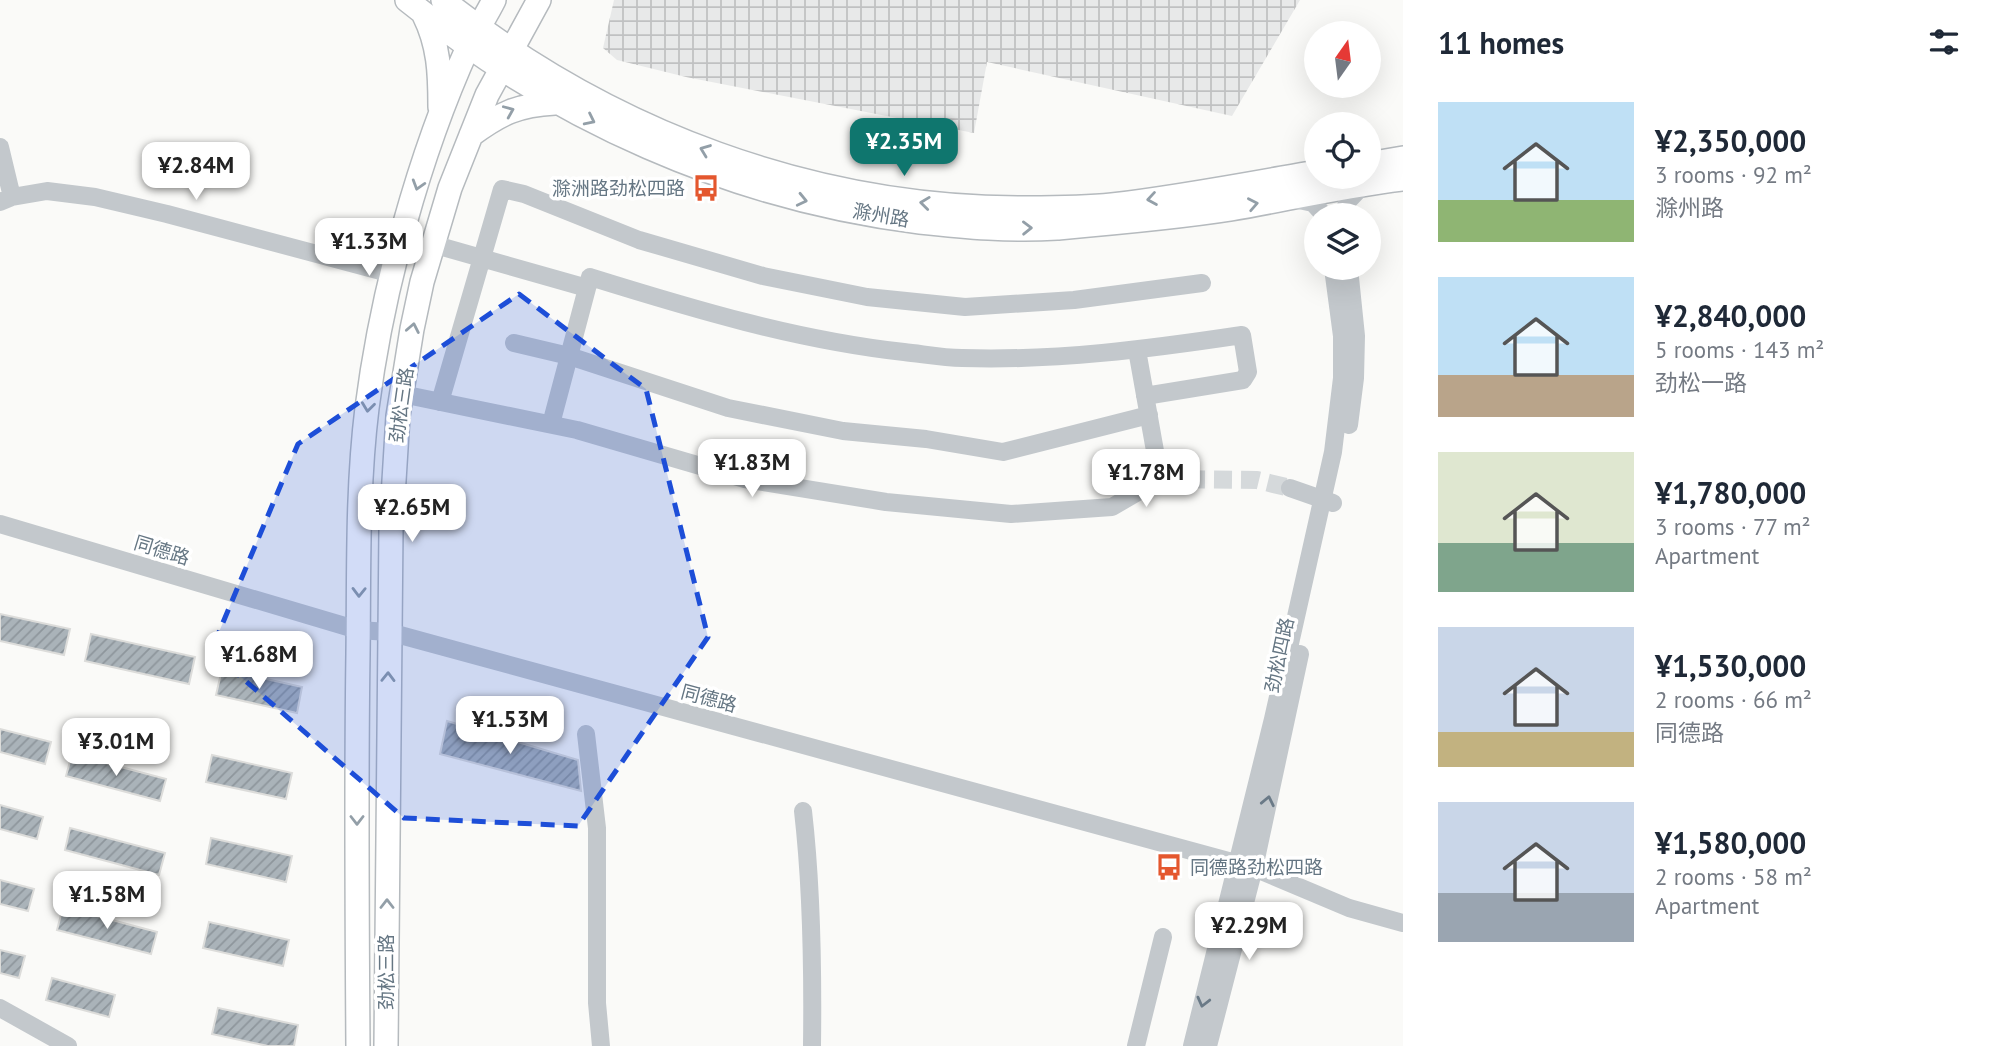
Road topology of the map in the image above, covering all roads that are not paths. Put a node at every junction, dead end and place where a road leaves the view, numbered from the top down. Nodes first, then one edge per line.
1 (443, 0) edge
2 (494, 0) edge
3 (539, 0) edge
4 (415, 6) edge
5 (474, 37) junction
6 (505, 59) junction
7 (555, 103) junction
8 (440, 121) junction
9 (468, 137) junction
10 (0, 147) edge
11 (1403, 158) edge
12 (1381, 168) edge
13 (1304, 174) edge
14 (1381, 176) edge
15 (1403, 178) edge
16 (1317, 189) edge
17 (1287, 198) junction
18 (6, 199) edge
19 (1313, 203) edge
20 (432, 244) junction
21 (482, 258) junction
22 (392, 274) junction
23 (1335, 280) edge
24 (1350, 280) edge
25 (1202, 283) dead end
26 (587, 288) junction
27 (514, 343) dead end
28 (1137, 350) junction
29 (569, 356) junction
30 (402, 394) junction
31 (1145, 396) junction
32 (440, 401) junction
33 (1149, 415) junction
34 (551, 424) junction
35 (1290, 488) tunnel mouth
36 (1328, 501) junction
37 (0, 524) edge
38 (358, 630) junction
39 (389, 632) junction
40 (586, 734) dead end
41 (803, 811) dead end
42 (1246, 866) junction
43 (1403, 923) edge
44 (1163, 937) dead end
45 (0, 1008) edge
46 (68, 1046) edge
47 (358, 1046) edge
48 (386, 1046) edge
49 (601, 1046) edge
50 (812, 1046) edge
51 (1136, 1046) edge
52 (1192, 1046) edge
53 (1208, 1046) edge

1 - 5 main road, 滁州路
2 - 5 main road, 劲松三路
3 - 6 main road, 劲松三路
4 - 5 main road, 滁州路
4 - 8 main road
5 - 6 main road, 滁州路
5 - 8 main road, 劲松三路
6 - 7 main road, 滁州路
6 - 9 main road, 劲松三路
13 -> 6 main road, 滁州路
9 -> 7 main road
7 -> 17 main road, 滁州路
8 -> 22 main road, 劲松三路
9 - 20 main road, 劲松三路
10 - 18 street
11 - 12 main road, 滁州路
14 - 15 main road, 滁州路
16 - 17 main road, 滁州路
17 - 19 street
18 - 22 street
20 - 21 street
30 -> 20 main road, 劲松三路
21 - 25 street
21 - 26 street
21 - 32 street
22 -> 38 main road, 劲松三路
23 - 36 street
24 - 36 street
26 - 28 street
26 - 29 street
27 - 29 street
28 - 31 street
28 - 31 street
29 - 33 street
29 - 34 street
30 - 32 street
30 - 39 main road, 劲松三路
31 - 33 street
32 - 34 street
33 - 34 street
35 - 36 street
36 - 42 street
37 - 38 street, 同德路
38 - 39 street, 同德路
38 -> 47 main road, 劲松三路
39 - 42 street, 同德路
48 -> 39 main road, 劲松三路
40 - 49 street
41 - 50 street
42 - 43 street, 同德路
42 -> 52 street
42 - 53 street
44 - 51 street
45 - 46 street

